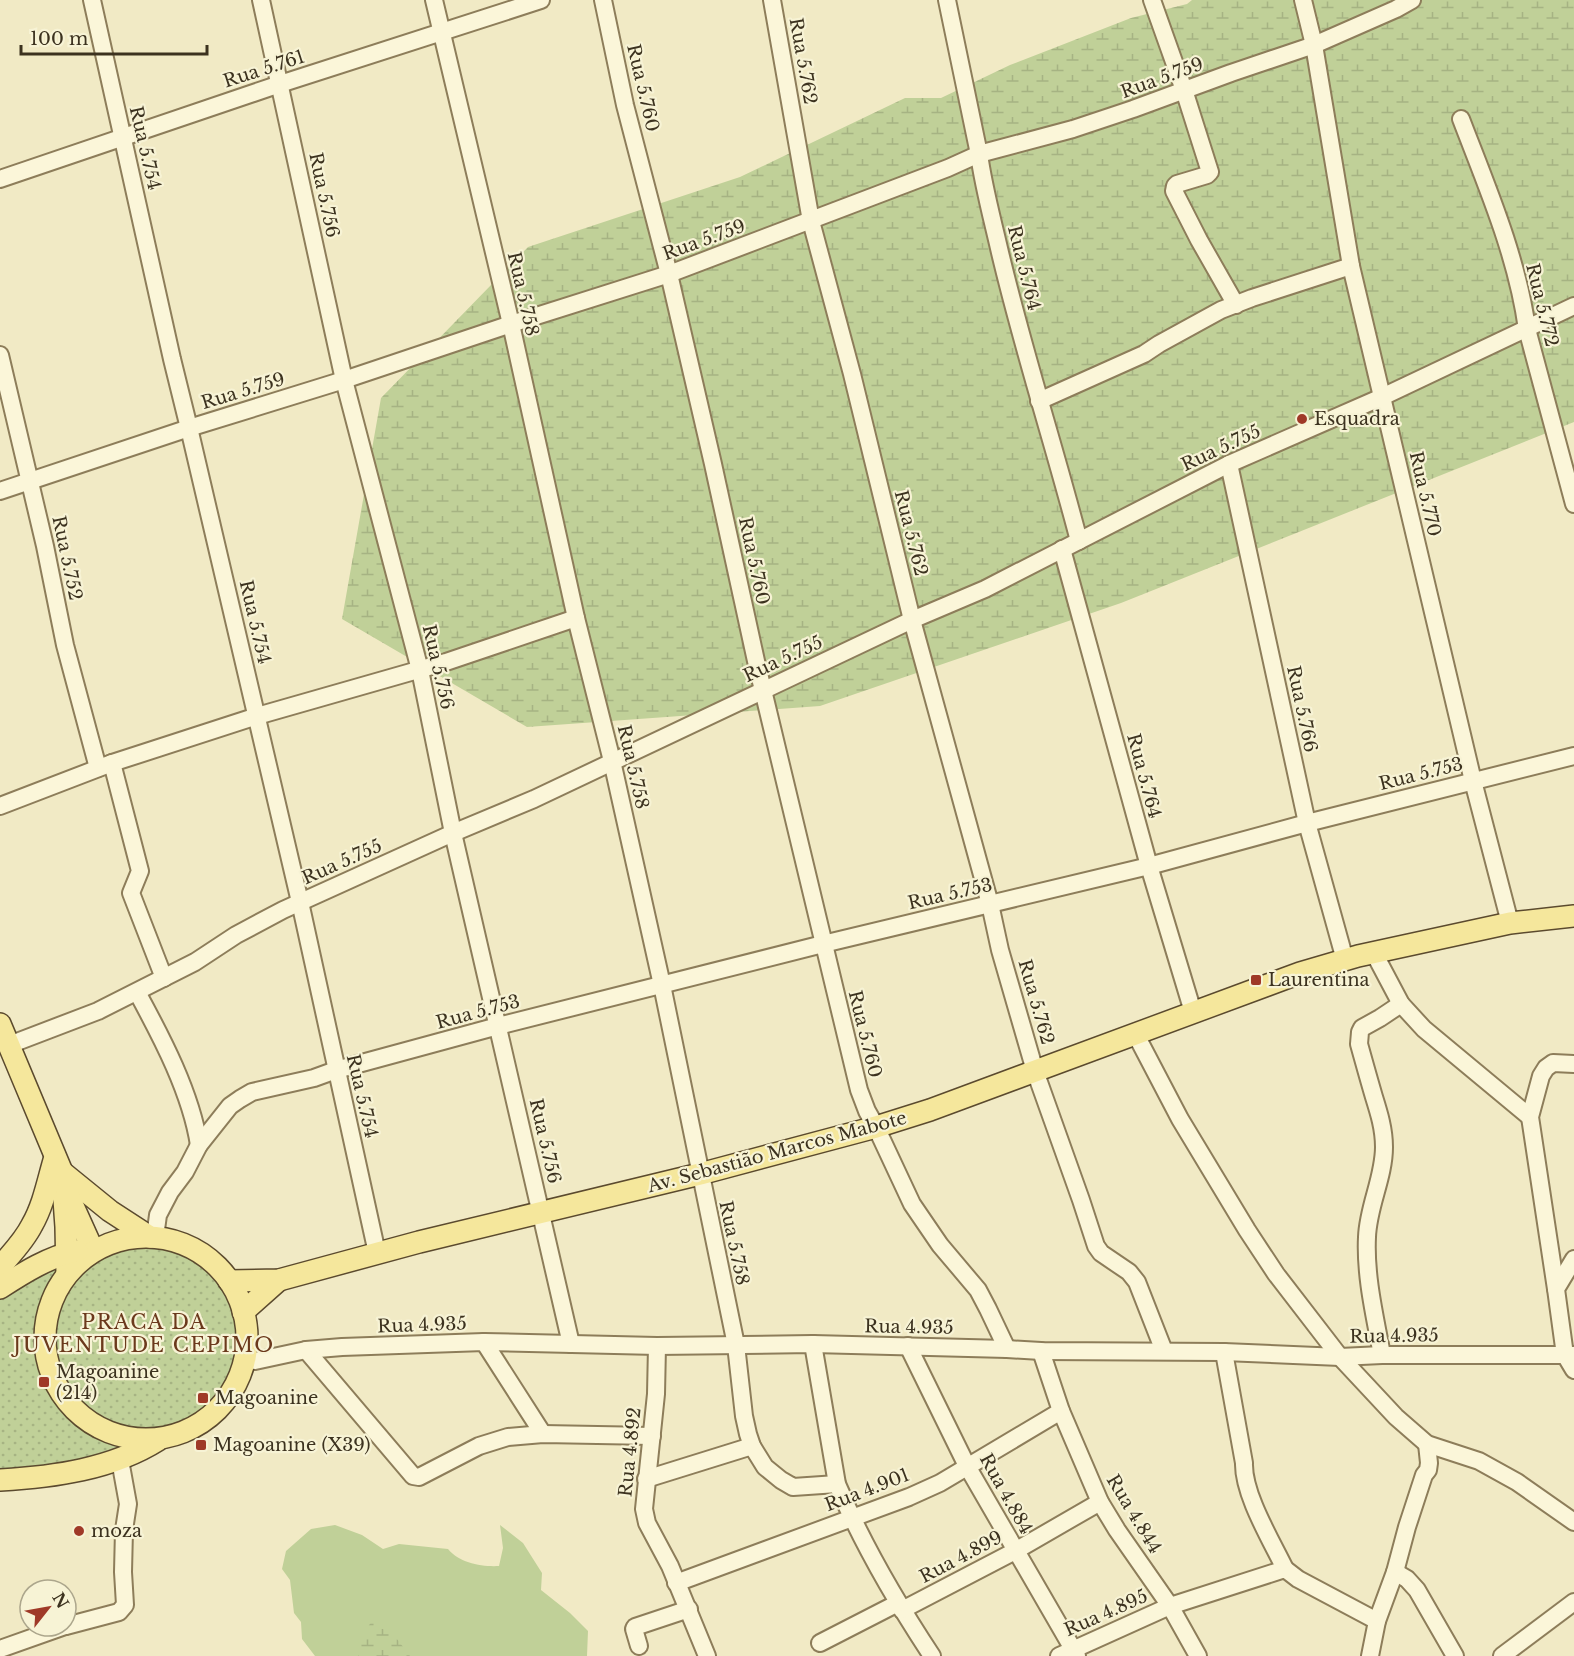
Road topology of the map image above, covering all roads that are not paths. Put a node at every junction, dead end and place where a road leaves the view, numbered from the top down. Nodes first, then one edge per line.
1 (92, 0) edge
2 (261, 0) edge
3 (434, 0) edge
4 (541, 0) edge
5 (603, 0) edge
6 (772, 0) edge
7 (947, 0) edge
8 (1152, 0) edge
9 (1303, 0) edge
10 (1412, 0) edge
11 (441, 32) junction
12 (1314, 45) junction
13 (280, 84) junction
14 (1184, 90) junction
15 (1461, 119) dead end
16 (122, 137) junction
17 (979, 154) junction
18 (0, 179) edge
19 (811, 220) junction
20 (1351, 266) junction
21 (669, 274) junction
22 (1236, 305) junction
23 (1574, 306) edge
24 (511, 324) junction
25 (1527, 329) junction
26 (0, 355) edge
27 (344, 380) junction
28 (1382, 397) junction
29 (1039, 401) junction
30 (189, 428) junction
31 (1229, 464) junction
32 (30, 482) junction
33 (0, 491) edge
34 (1574, 504) edge
35 (1079, 541) junction
36 (1062, 549) junction
37 (576, 618) junction
38 (912, 620) junction
39 (420, 670) junction
40 (763, 691) junction
41 (257, 716) junction
42 (1574, 756) edge
43 (612, 761) junction
44 (105, 766) junction
45 (1473, 781) junction
46 (0, 806) edge
47 (1307, 823) junction
48 (453, 833) junction
49 (1149, 867) junction
50 (300, 902) junction
51 (990, 904) junction
52 (1574, 916) edge
53 (1510, 923) junction
54 (823, 944) junction
55 (1374, 953) junction
56 (1345, 960) junction
57 (164, 978) junction
58 (662, 985) junction
59 (136, 992) junction
60 (1401, 1004) junction
61 (1193, 1012) junction
62 (0, 1024) edge
63 (498, 1026) junction
64 (1135, 1033) junction
65 (4, 1044) edge
66 (1574, 1064) edge
67 (336, 1070) junction
68 (1035, 1071) junction
69 (1530, 1117) junction
70 (876, 1127) junction
71 (199, 1145) junction
72 (59, 1165) junction
73 (700, 1174) junction
74 (541, 1212) junction
75 (152, 1237) junction
76 (98, 1247) junction
77 (66, 1253) junction
78 (377, 1253) junction
79 (1574, 1258) edge
80 (0, 1267) edge
81 (67, 1274) junction
82 (279, 1280) junction
83 (229, 1281) junction
84 (0, 1288) edge
85 (1556, 1289) junction
86 (245, 1322) junction
87 (484, 1342) junction
88 (571, 1344) junction
89 (813, 1344) junction
90 (736, 1345) junction
91 (657, 1346) junction
92 (908, 1346) junction
93 (1007, 1349) junction
94 (306, 1350) junction
95 (1041, 1351) junction
96 (1164, 1351) junction
97 (1224, 1352) junction
98 (1382, 1355) junction
99 (1570, 1355) edge
100 (1340, 1357) junction
101 (245, 1359) junction
102 (1574, 1370) edge
103 (1061, 1411) junction
104 (543, 1434) junction
105 (169, 1436) junction
106 (652, 1436) junction
107 (1427, 1444) junction
108 (752, 1446) junction
109 (120, 1460) junction
110 (967, 1466) junction
111 (646, 1479) junction
112 (0, 1480) edge
113 (837, 1484) junction
114 (1100, 1502) junction
115 (852, 1517) junction
116 (1574, 1522) edge
117 (1015, 1551) junction
118 (1285, 1569) junction
119 (1395, 1572) junction
120 (676, 1583) junction
121 (1574, 1602) edge
122 (1170, 1606) junction
123 (900, 1607) junction
124 (689, 1609) junction
125 (1377, 1622) junction
126 (78, 1623) edge
127 (30, 1638) edge
128 (820, 1643) dead end
129 (639, 1646) dead end
130 (0, 1648) edge
131 (1070, 1654) edge
132 (707, 1656) edge
133 (932, 1656) edge
134 (1198, 1656) edge
135 (1370, 1656) edge
136 (1455, 1656) edge
137 (1502, 1656) edge

1 - 16 street, Rua 5.754
2 - 13 street, Rua 5.756
3 - 11 street, Rua 5.758
4 - 11 street, Rua 5.761
5 - 21 street, Rua 5.760
6 - 19 street, Rua 5.762
7 - 17 street, Rua 5.764
8 - 14 street
9 - 12 street, Rua 5.770
10 - 12 street, Rua 5.759
11 - 13 street, Rua 5.761
11 - 24 street, Rua 5.758
12 - 14 street, Rua 5.759
12 - 20 street, Rua 5.770
13 - 16 street, Rua 5.761
13 - 27 street, Rua 5.756
14 - 17 street, Rua 5.759
14 - 22 street
15 - 25 street, Rua 5.772
16 - 18 street, Rua 5.761
16 - 30 street, Rua 5.754
17 - 19 street, Rua 5.759
17 - 29 street, Rua 5.764
19 - 21 street, Rua 5.759
19 - 38 street, Rua 5.762
20 - 22 street
20 - 28 street, Rua 5.770
21 - 24 street, Rua 5.759
21 - 40 street, Rua 5.760
22 - 29 street
23 - 25 street, Rua 5.755
24 - 27 street, Rua 5.759
24 - 37 street, Rua 5.758
25 - 28 street, Rua 5.755
25 - 34 street, Rua 5.772
26 - 32 street, Rua 5.752
27 - 30 street, Rua 5.759
27 - 39 street, Rua 5.756
28 - 31 street, Rua 5.755
28 - 45 street, Rua 5.770
29 - 35 street, Rua 5.764
30 - 32 street, Rua 5.759
30 - 41 street, Rua 5.754
31 - 35 street, Rua 5.755
31 - 47 street, Rua 5.766
32 - 33 street, Rua 5.759
32 - 44 street, Rua 5.752
35 - 36 street, Rua 5.755
36 - 38 street, Rua 5.755
36 - 49 street, Rua 5.764
37 - 39 street
37 - 43 street, Rua 5.758
38 - 40 street, Rua 5.755
38 - 51 street, Rua 5.762
39 - 41 street
39 - 48 street, Rua 5.756
40 - 43 street, Rua 5.755
40 - 54 street, Rua 5.760
41 - 44 street
41 - 50 street, Rua 5.754
42 - 45 street, Rua 5.753
43 - 48 street, Rua 5.755
43 - 58 street, Rua 5.758
44 - 46 street
44 - 57 street, Rua 5.752
45 - 47 street, Rua 5.753
45 - 53 street, Rua 5.770
47 - 49 street, Rua 5.753
47 - 56 street, Rua 5.766
48 - 50 street, Rua 5.755
48 - 63 street, Rua 5.756
49 - 51 street, Rua 5.753
49 - 61 street, Rua 5.764
50 - 57 street, Rua 5.755
50 - 67 street, Rua 5.754
51 - 54 street, Rua 5.753
51 - 68 street, Rua 5.762
52 - 53 main road, Av. Sebastião Marcos Mabote
53 - 55 main road, Av. Sebastião Marcos Mabote
54 - 58 street, Rua 5.753
54 - 70 street, Rua 5.760
55 - 56 main road, Av. Sebastião Marcos Mabote
55 - 60 street
56 - 61 main road, Av. Sebastião Marcos Mabote
57 - 59 street, Rua 5.755
58 - 63 street, Rua 5.753
58 - 73 street, Rua 5.758
59 - 65 street, Rua 5.755
59 - 71 street
60 - 69 street
60 - 98 street
61 - 64 main road, Av. Sebastião Marcos Mabote
62 - 65 main road
63 - 67 street, Rua 5.753
63 - 74 street, Rua 5.756
64 - 68 main road, Av. Sebastião Marcos Mabote
64 - 100 street
65 - 72 main road
65 - 76 main road
66 - 69 street
67 - 71 street, Rua 5.753
67 - 78 street, Rua 5.754
68 - 70 main road, Av. Sebastião Marcos Mabote
68 - 96 street, Rua 5.762
69 - 85 street
70 - 73 main road, Av. Sebastião Marcos Mabote
70 - 93 street, Rua 5.760
71 - 75 street, Rua 5.753
72 - 75 main road
72 - 77 main road
72 - 80 main road
73 - 74 main road, Av. Sebastião Marcos Mabote
73 - 90 street, Rua 5.758
74 - 78 main road, Av. Sebastião Marcos Mabote
74 - 88 street, Rua 5.756
75 - 76 main road
75 - 83 main road
76 - 77 main road
76 - 81 main road
77 - 81 main road
77 - 84 main road
78 - 82 main road, Av. Sebastião Marcos Mabote
79 - 85 street
81 - 105 main road
82 - 83 main road, Av. Sebastião Marcos Mabote
82 - 86 main road, Av. Sebastião Marcos Mabote
83 - 86 main road
85 - 99 street
86 - 101 main road
87 - 88 street, Rua 4.935
87 - 94 street, Rua 4.935
87 - 104 street
88 - 91 street, Rua 4.935
89 - 90 street, Rua 4.935
89 - 92 street, Rua 4.935
89 - 113 street
90 - 91 street, Rua 4.935
90 - 108 street, Rua 5.758
91 - 106 street, Rua 4.892
92 - 93 street, Rua 4.935
92 - 110 street, Rua 4.884
93 - 95 street, Rua 4.935
94 - 101 street, Rua 4.935
94 - 104 street
95 - 96 street, Rua 4.935
95 - 103 street, Rua 4.844
96 - 97 street, Rua 4.935
97 - 100 street, Rua 4.935
97 - 118 street
98 - 99 street, Rua 4.935
98 - 100 street, Rua 4.935
99 - 102 street
100 - 107 street
101 - 105 main road
103 - 110 street, Rua 4.901
103 - 114 street, Rua 4.844
104 - 106 street
105 - 109 main road
106 - 111 street, Rua 4.892
107 - 116 street
107 - 119 street
108 - 111 street
108 - 113 street, Rua 5.758
109 - 112 main road
109 - 126 street
110 - 115 street, Rua 4.901
110 - 117 street, Rua 4.884
111 - 120 street, Rua 4.892
113 - 115 street
114 - 117 street, Rua 4.899
114 - 122 street, Rua 4.844
115 - 120 street, Rua 4.901
115 - 123 street
117 - 123 street, Rua 4.899
117 - 131 street, Rua 4.884
118 - 122 street, Rua 4.895
118 - 125 street
119 - 125 street
119 - 136 street
120 - 124 street, Rua 4.892
121 - 137 street
122 - 131 street, Rua 4.895
122 - 134 street, Rua 4.844
123 - 128 street, Rua 4.899
123 - 133 street
124 - 129 street
124 - 132 street, Rua 4.892
125 - 135 street
127 - 130 street

